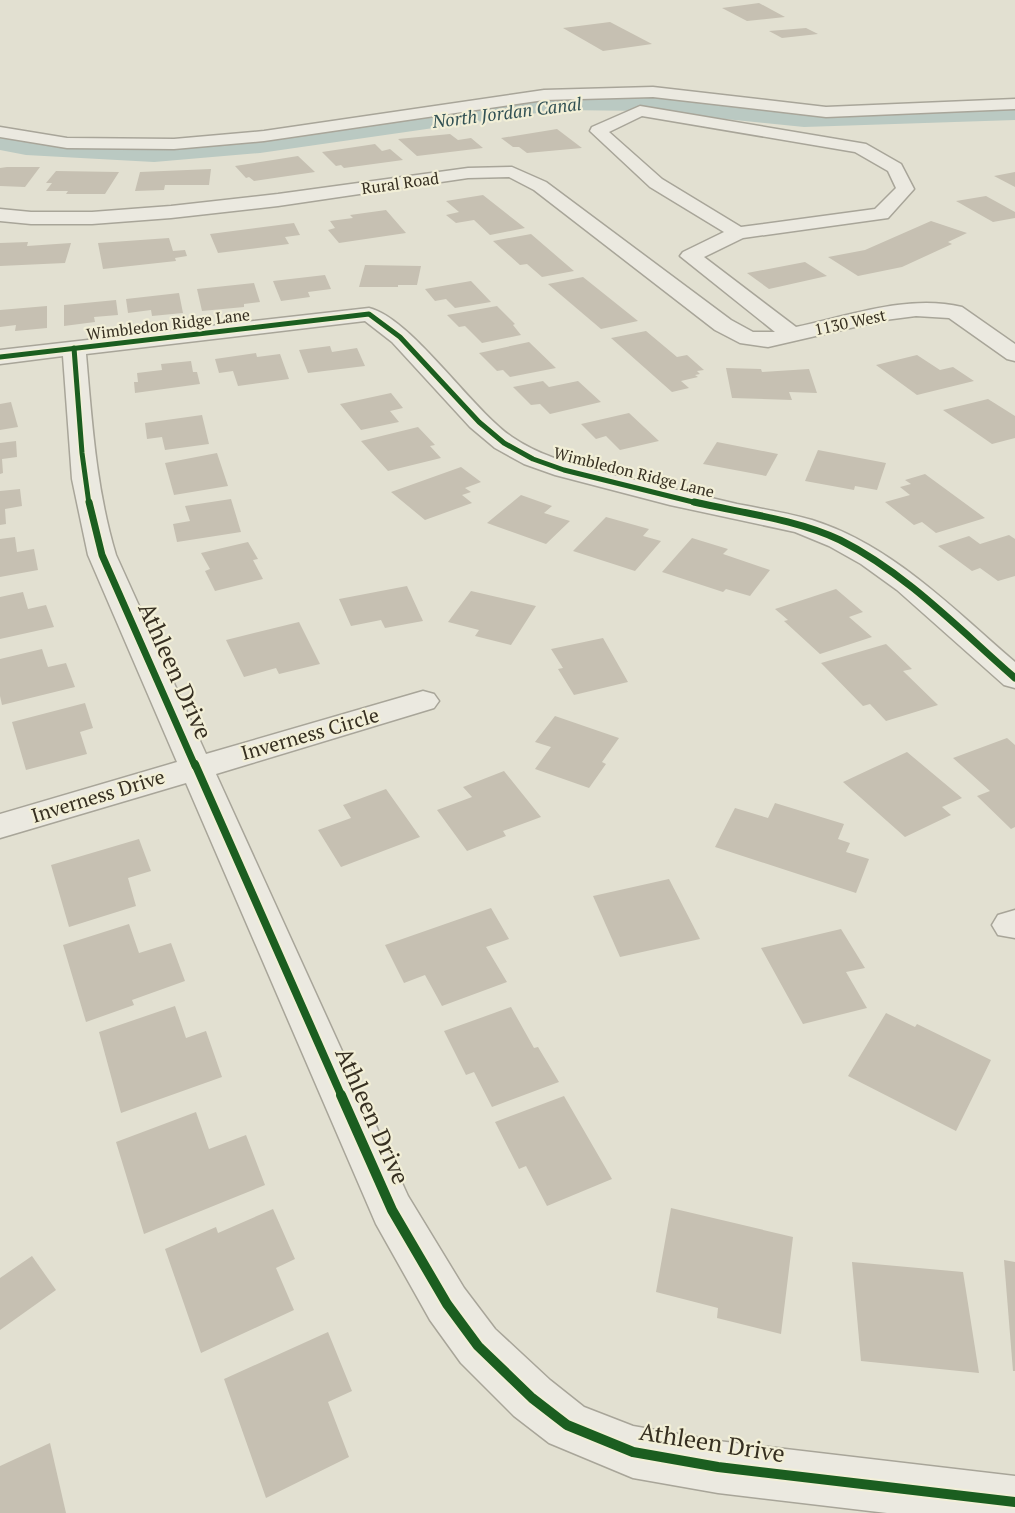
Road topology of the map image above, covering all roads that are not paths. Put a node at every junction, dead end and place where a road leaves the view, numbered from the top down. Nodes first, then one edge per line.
1 (1015, 104) edge
2 (0, 132) edge
3 (0, 215) edge
4 (738, 233) junction
5 (793, 335) junction
6 (748, 338) joint
7 (74, 348) junction
8 (1015, 354) edge
9 (0, 357) edge
10 (1015, 678) edge
11 (423, 701) dead end
12 (197, 766) junction
13 (0, 826) edge
14 (1015, 1503) edge

1 - 2 street
3 - 6 street, Rural Road
4 - 4 street
4 - 5 street
5 - 6 street, 1130 West
5 - 8 street, 1130 West
7 - 9 street, Wimbledon Ridge Lane
7 - 10 street, Wimbledon Ridge Lane
7 - 12 street, Athleen Drive
11 - 12 street, Inverness Circle
12 - 13 street, Inverness Drive
12 - 14 street, Athleen Drive

